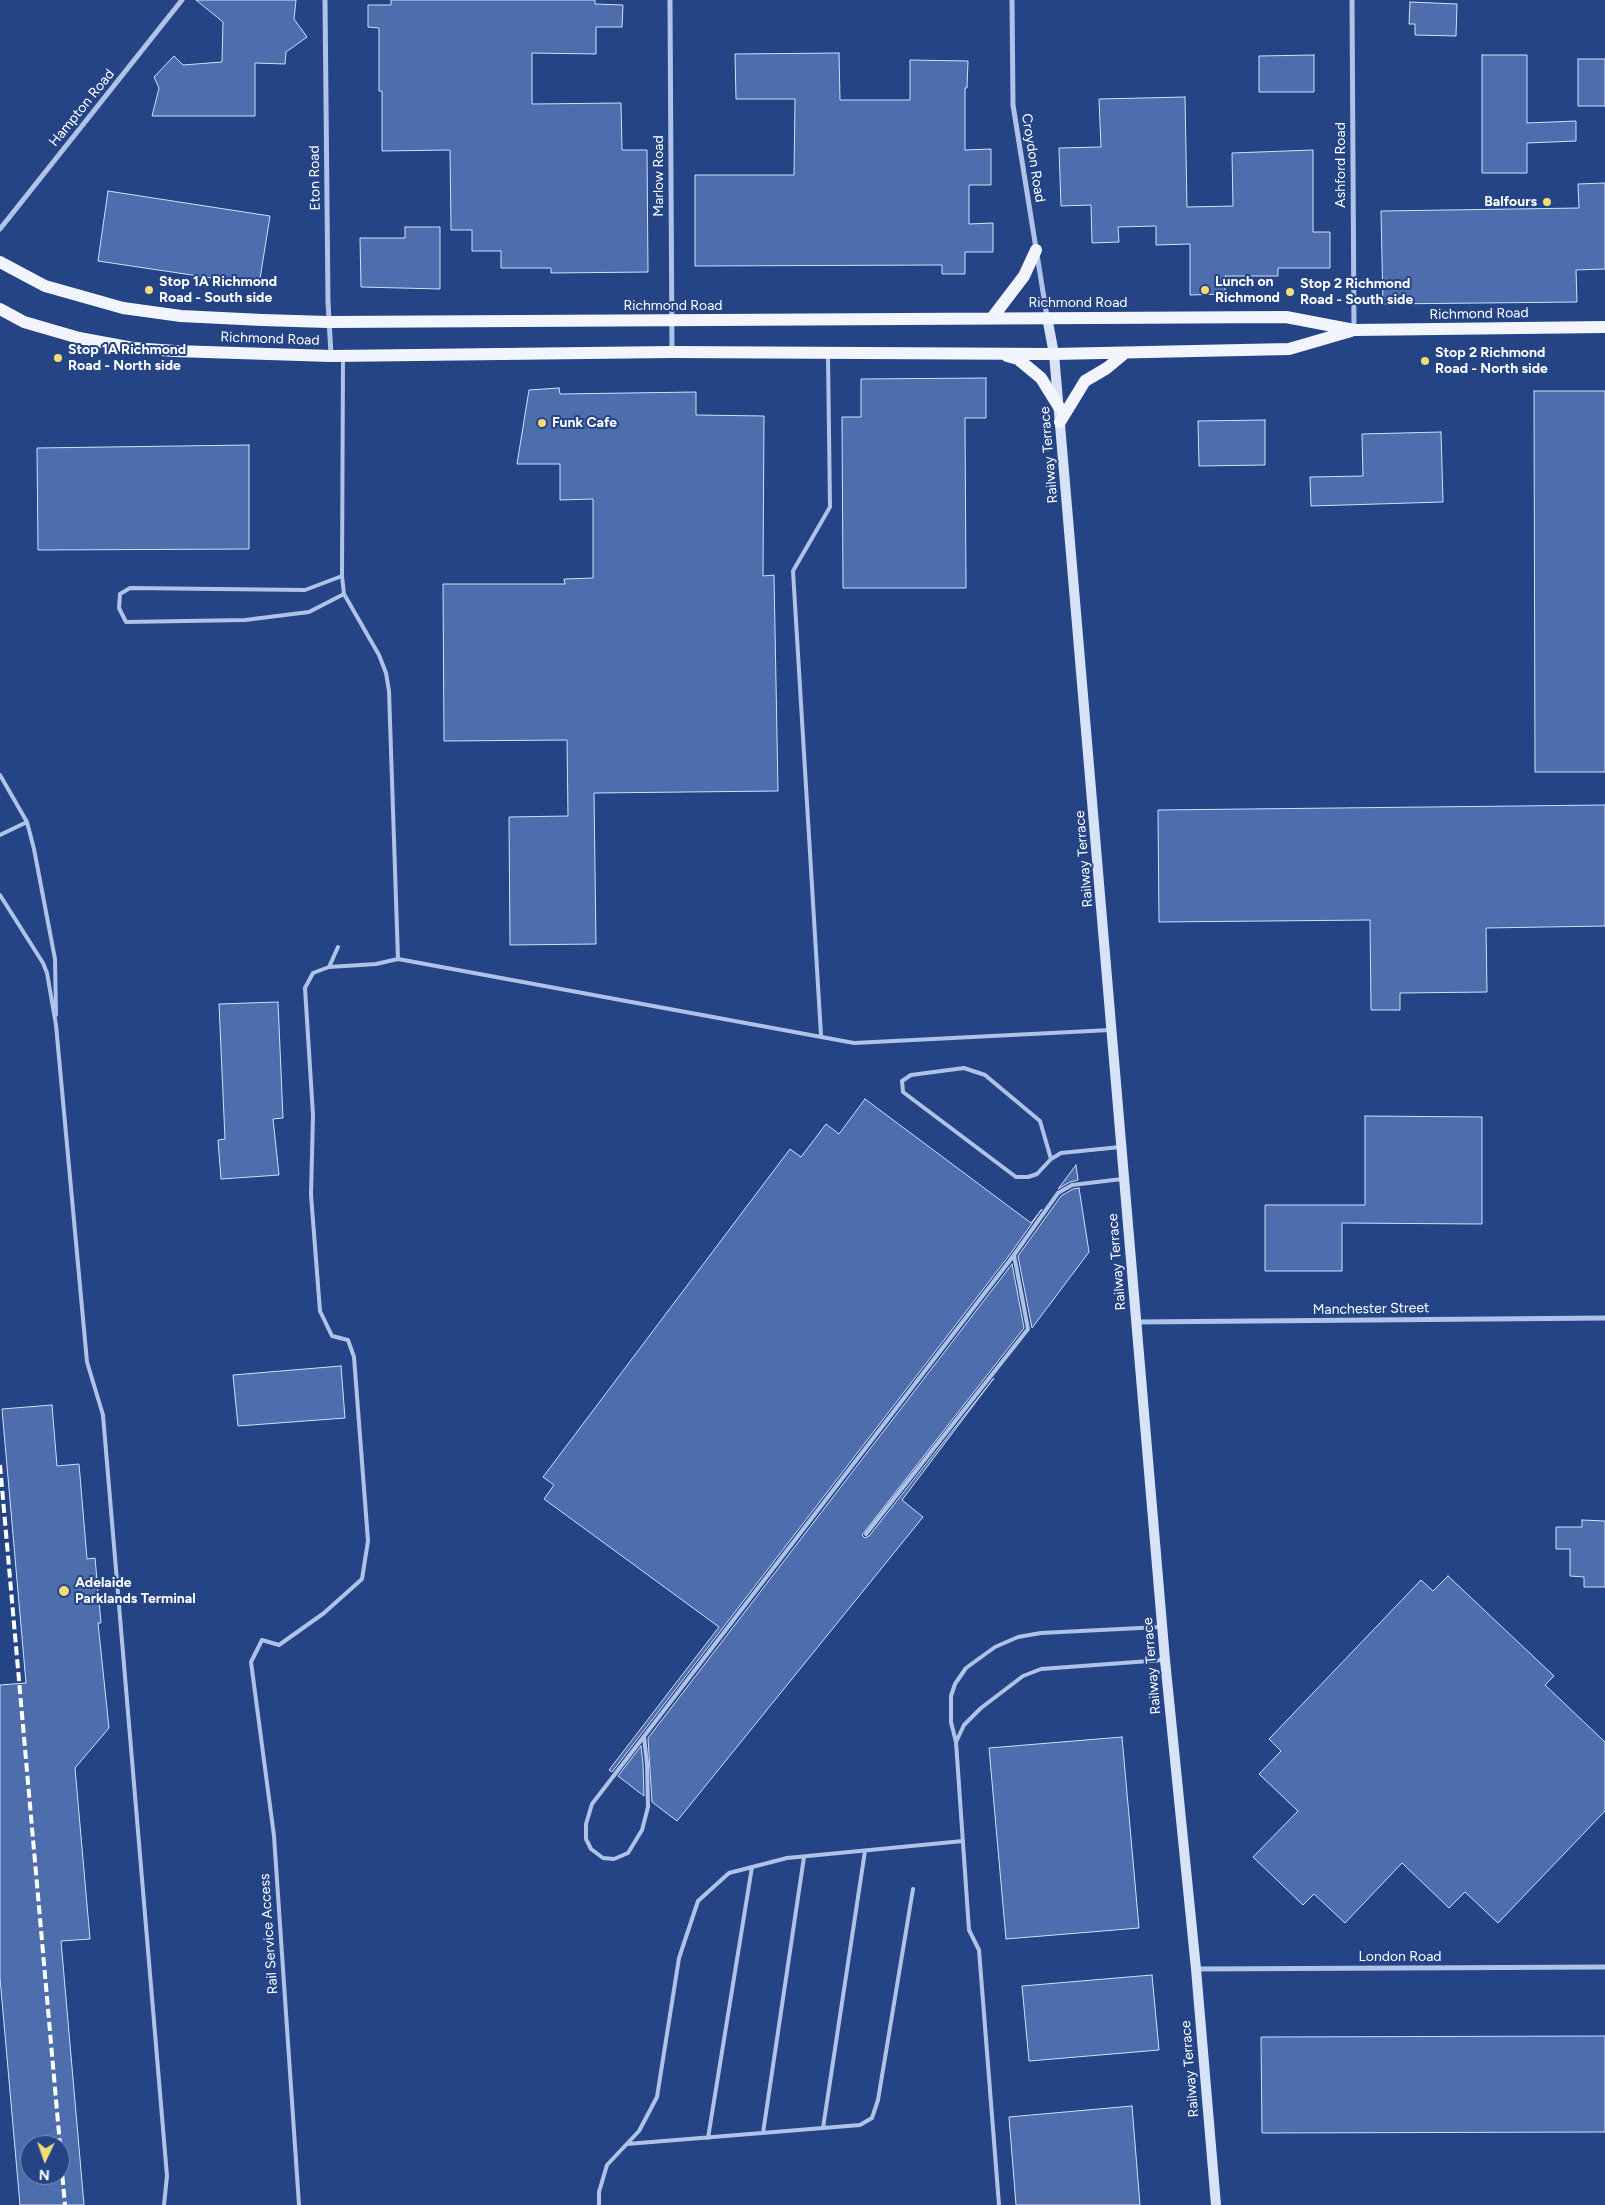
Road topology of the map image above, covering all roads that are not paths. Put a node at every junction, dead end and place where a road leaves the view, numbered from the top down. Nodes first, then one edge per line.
1 (182, 0) edge
2 (325, 0) edge
3 (670, 0) edge
4 (1012, 0) edge
5 (1352, 0) edge
6 (0, 229) edge
7 (1036, 250) junction
8 (0, 262) edge
9 (0, 309) edge
10 (992, 318) junction
11 (1047, 318) junction
12 (671, 321) junction
13 (328, 322) junction
14 (1605, 327) edge
15 (1354, 330) junction
16 (672, 352) junction
17 (828, 353) junction
18 (1125, 353) junction
19 (1000, 354) junction
20 (1054, 354) junction
21 (337, 355) junction
22 (1059, 407) junction
23 (1060, 422) junction
24 (342, 576) junction
25 (344, 594) junction
26 (0, 775) edge
27 (27, 822) junction
28 (0, 835) edge
29 (0, 895) edge
30 (338, 947) dead end
31 (398, 959) junction
32 (329, 967) junction
33 (56, 1025) junction
34 (1112, 1030) junction
35 (821, 1036) junction
36 (1122, 1146) junction
37 (1051, 1159) junction
38 (1124, 1179) junction
39 (1014, 1255) junction
40 (1605, 1318) edge
41 (1136, 1322) junction
42 (866, 1534) dead end
43 (1162, 1627) junction
44 (1165, 1660) junction
45 (644, 1737) junction
46 (956, 1742) junction
47 (963, 1841) junction
48 (865, 1851) junction
49 (804, 1857) junction
50 (752, 1867) junction
51 (913, 1889) dead end
52 (1605, 1967) edge
53 (1196, 1969) junction
54 (822, 2128) junction
55 (763, 2133) junction
56 (708, 2138) junction
57 (626, 2144) junction
58 (164, 2205) edge
59 (300, 2205) edge
60 (599, 2205) edge
61 (1000, 2205) edge
62 (1216, 2205) edge

1 - 6 street, Hampton Road
2 - 13 street, Eton Road
3 - 12 street, Marlow Road
4 - 7 street, Croydon Road
5 - 15 street, Ashford Road
7 - 10 main road
7 - 11 street, Croydon Road
8 - 13 main road, Richmond Road
9 - 21 main road, Richmond Road
10 - 11 main road, Richmond Road
10 - 12 main road, Richmond Road
11 - 15 main road, Richmond Road
11 - 20 main road, Railway Terrace
12 - 13 main road, Richmond Road
12 - 16 street, Marlow Road
13 - 21 street, Eton Road
14 - 15 main road, Richmond Road
15 - 18 main road, Richmond Road
16 - 17 main road, Richmond Road
16 - 21 main road, Richmond Road
17 - 19 main road, Richmond Road
17 - 35 lane
18 - 20 main road, Richmond Road
18 - 23 main road
19 - 20 main road, Richmond Road
19 - 22 main road
20 - 22 main road, Railway Terrace
21 - 24 lane
22 - 23 main road, Railway Terrace
23 - 34 main road, Railway Terrace
24 - 25 lane
24 - 25 lane
25 - 31 lane
26 - 27 lane
27 - 28 lane
27 - 33 lane
29 - 33 lane
30 - 32 lane
31 - 32 lane
31 - 35 lane
32 - 59 lane, Rail Service Access
33 - 58 lane
34 - 35 lane
34 - 36 main road, Railway Terrace
36 - 37 lane
36 - 38 main road, Railway Terrace
37 - 37 lane
38 - 39 lane
38 - 41 main road, Railway Terrace
39 - 42 lane
39 - 45 lane
40 - 41 street, Manchester Street
41 - 43 main road, Railway Terrace
43 - 44 main road, Railway Terrace
43 - 46 lane
44 - 46 lane
44 - 53 main road, Railway Terrace
45 - 45 lane
46 - 47 lane
47 - 48 lane
47 - 61 lane
48 - 49 lane
48 - 54 lane
49 - 50 lane
49 - 55 lane
50 - 56 lane
50 - 57 lane
51 - 54 lane
52 - 53 street, London Road
53 - 62 main road, Railway Terrace
54 - 55 lane
55 - 56 lane
56 - 57 lane
57 - 60 lane

